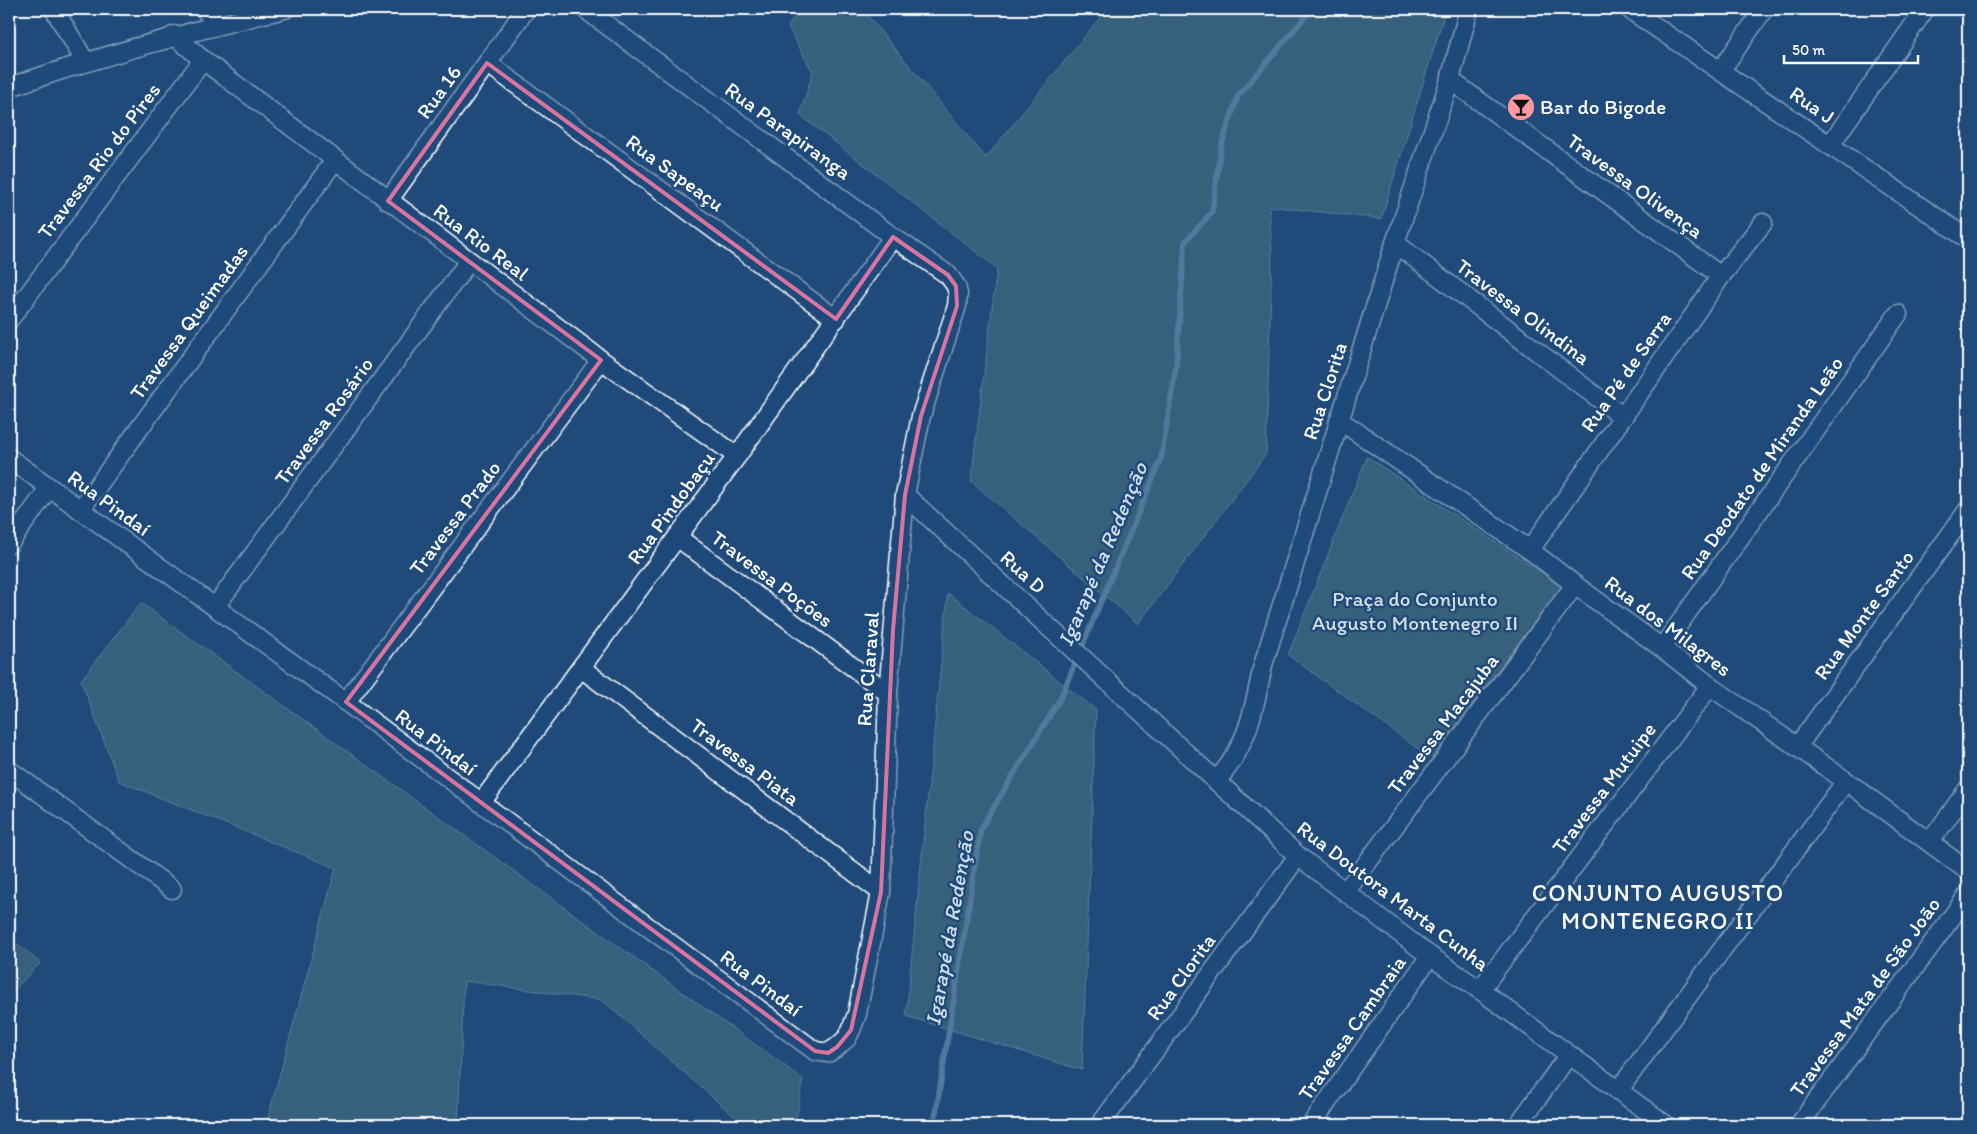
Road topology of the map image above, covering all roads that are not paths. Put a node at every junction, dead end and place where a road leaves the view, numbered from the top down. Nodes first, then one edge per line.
1 (54, 9) edge
2 (205, 9) edge
3 (285, 9) edge
4 (526, 9) edge
5 (585, 9) edge
6 (1469, 9) edge
7 (1629, 9) edge
8 (1764, 9) edge
9 (1925, 9) edge
10 (216, 25) junction
11 (174, 35) junction
12 (202, 60) junction
13 (85, 61) junction
14 (487, 63) junction
15 (1721, 70) junction
16 (1450, 80) junction
17 (9, 87) edge
18 (1830, 145) junction
19 (335, 160) junction
20 (388, 200) junction
21 (1763, 223) dead end
22 (893, 237) junction
23 (1968, 240) edge
24 (1395, 244) junction
25 (469, 261) junction
26 (1721, 276) junction
27 (958, 294) joint
28 (1898, 314) dead end
29 (836, 318) junction
30 (9, 320) edge
31 (601, 360) junction
32 (1623, 417) junction
33 (1340, 420) junction
34 (737, 456) junction
35 (9, 458) edge
36 (49, 488) junction
37 (905, 495) junction
38 (80, 510) junction
39 (1968, 510) edge
40 (677, 537) junction
41 (9, 544) edge
42 (1530, 550) junction
43 (1575, 585) junction
44 (215, 607) junction
45 (1662, 648) junction
46 (581, 668) junction
47 (1110, 682) joint
48 (1710, 686) junction
49 (888, 693) junction
50 (346, 702) junction
51 (1797, 747) junction
52 (9, 770) edge
53 (1216, 781) junction
54 (1846, 781) junction
55 (1968, 789) edge
56 (481, 803) junction
57 (1930, 842) junction
58 (1298, 856) junction
59 (1968, 871) edge
60 (172, 889) dead end
61 (1346, 891) junction
62 (881, 892) junction
63 (1968, 895) edge
64 (1430, 956) junction
65 (1480, 990) junction
66 (837, 1047) joint
67 (1568, 1056) junction
68 (1618, 1090) junction
69 (1100, 1125) edge
70 (1311, 1125) edge
71 (1518, 1125) edge
72 (1666, 1125) edge
73 (1799, 1125) edge

1 - 13 street
2 - 10 street
3 - 10 street
4 - 14 street, Rua 16
5 - 22 street, Rua Parapiranga
6 - 16 street, Rua Clorita
7 - 15 street, Rua J
8 - 15 street
9 - 18 street
10 - 11 street
11 - 12 street
11 - 13 street
12 - 19 street, Rua Rio Real
12 - 30 street, Travessa Rio do Pires
13 - 17 street
14 - 20 street, Rua 16
14 - 29 street, Rua Sapeaçu
15 - 18 street, Rua J
16 - 24 street, Rua Clorita
16 - 26 street, Travessa Olivença
18 - 23 street, Rua J
19 - 20 street, Rua Rio Real
19 - 38 street, Travessa Queimadas
20 - 25 street, Rua Rio Real
21 - 26 street, Rua Pé de Serra
22 - 27 street, Rua Parapiranga
22 - 29 street, Rua Pindobaçu
24 - 32 street, Travessa Olindina
24 - 33 street, Rua Clorita
25 - 31 street, Rua Rio Real
25 - 44 street, Travessa Rosário
26 - 32 street, Rua Pé de Serra
27 - 37 street, Rua Claraval
28 - 45 street, Rua Deodato de Miranda Leão
29 - 34 street, Rua Pindobaçu
31 - 34 street, Rua Rio Real
31 - 50 street, Travessa Prado
32 - 42 street, Rua Pé de Serra
33 - 42 street, Rua dos Milagres
33 - 53 street, Rua Clorita
34 - 40 street, Rua Pindobaçu
35 - 36 street, Rua Pindaí
36 - 38 street, Rua Pindaí
36 - 41 street
37 - 47 street, Rua D
37 - 49 street, Rua Claraval
38 - 44 street, Rua Pindaí
39 - 51 street, Rua Monte Santo
40 - 46 street, Rua Pindobaçu
40 - 49 street, Travessa Poções
42 - 43 street, Rua dos Milagres
43 - 45 street, Rua dos Milagres
43 - 61 street, Travessa Macajuba
44 - 50 street, Rua Pindaí
45 - 48 street, Rua dos Milagres
46 - 56 street, Rua Pindobaçu
46 - 62 street, Travessa Piata
47 - 53 street, Rua Doutora Marta Cunha
48 - 51 street, Rua dos Milagres
48 - 65 street, Travessa Mutuipe
49 - 62 street, Rua Claraval
50 - 56 street, Rua Pindaí
51 - 54 street, Rua dos Milagres
52 - 60 street
53 - 58 street, Rua Doutora Marta Cunha
54 - 57 street, Rua dos Milagres
54 - 68 street
55 - 57 street
56 - 66 street, Rua Pindaí
57 - 59 street, Rua dos Milagres
58 - 61 street, Rua Doutora Marta Cunha
58 - 69 street, Rua Clorita
61 - 64 street, Rua Doutora Marta Cunha
62 - 66 street, Rua Claraval
63 - 73 street, Travessa Mata de São João
64 - 65 street, Rua Doutora Marta Cunha
64 - 70 street, Travessa Cambraia
65 - 67 street, Rua Doutora Marta Cunha
67 - 68 street, Rua Doutora Marta Cunha
67 - 71 street
68 - 72 street, Rua Doutora Marta Cunha

